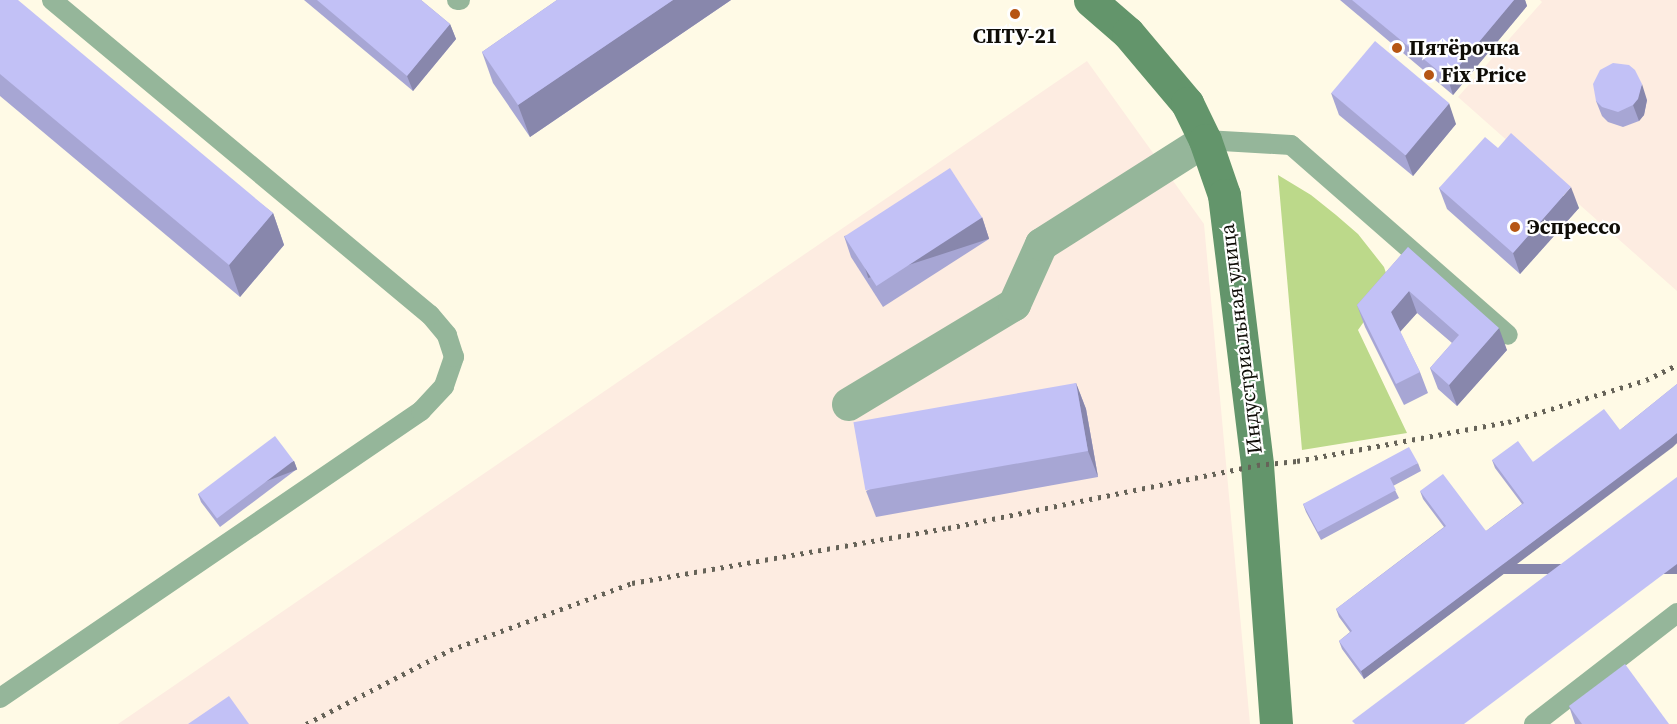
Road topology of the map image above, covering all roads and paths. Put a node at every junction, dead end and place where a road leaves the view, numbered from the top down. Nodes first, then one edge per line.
1 (52, 0) edge
2 (1102, 4) edge
3 (1205, 140) junction
4 (1508, 335) dead end
5 (848, 404) dead end
6 (1677, 613) edge
7 (0, 698) edge
8 (1276, 724) edge
9 (1534, 724) edge

1 - 7 lane
2 - 3 main road, Индустриальная улица
3 - 4 lane
3 - 5 street
3 - 8 main road, Индустриальная улица
6 - 9 lane

